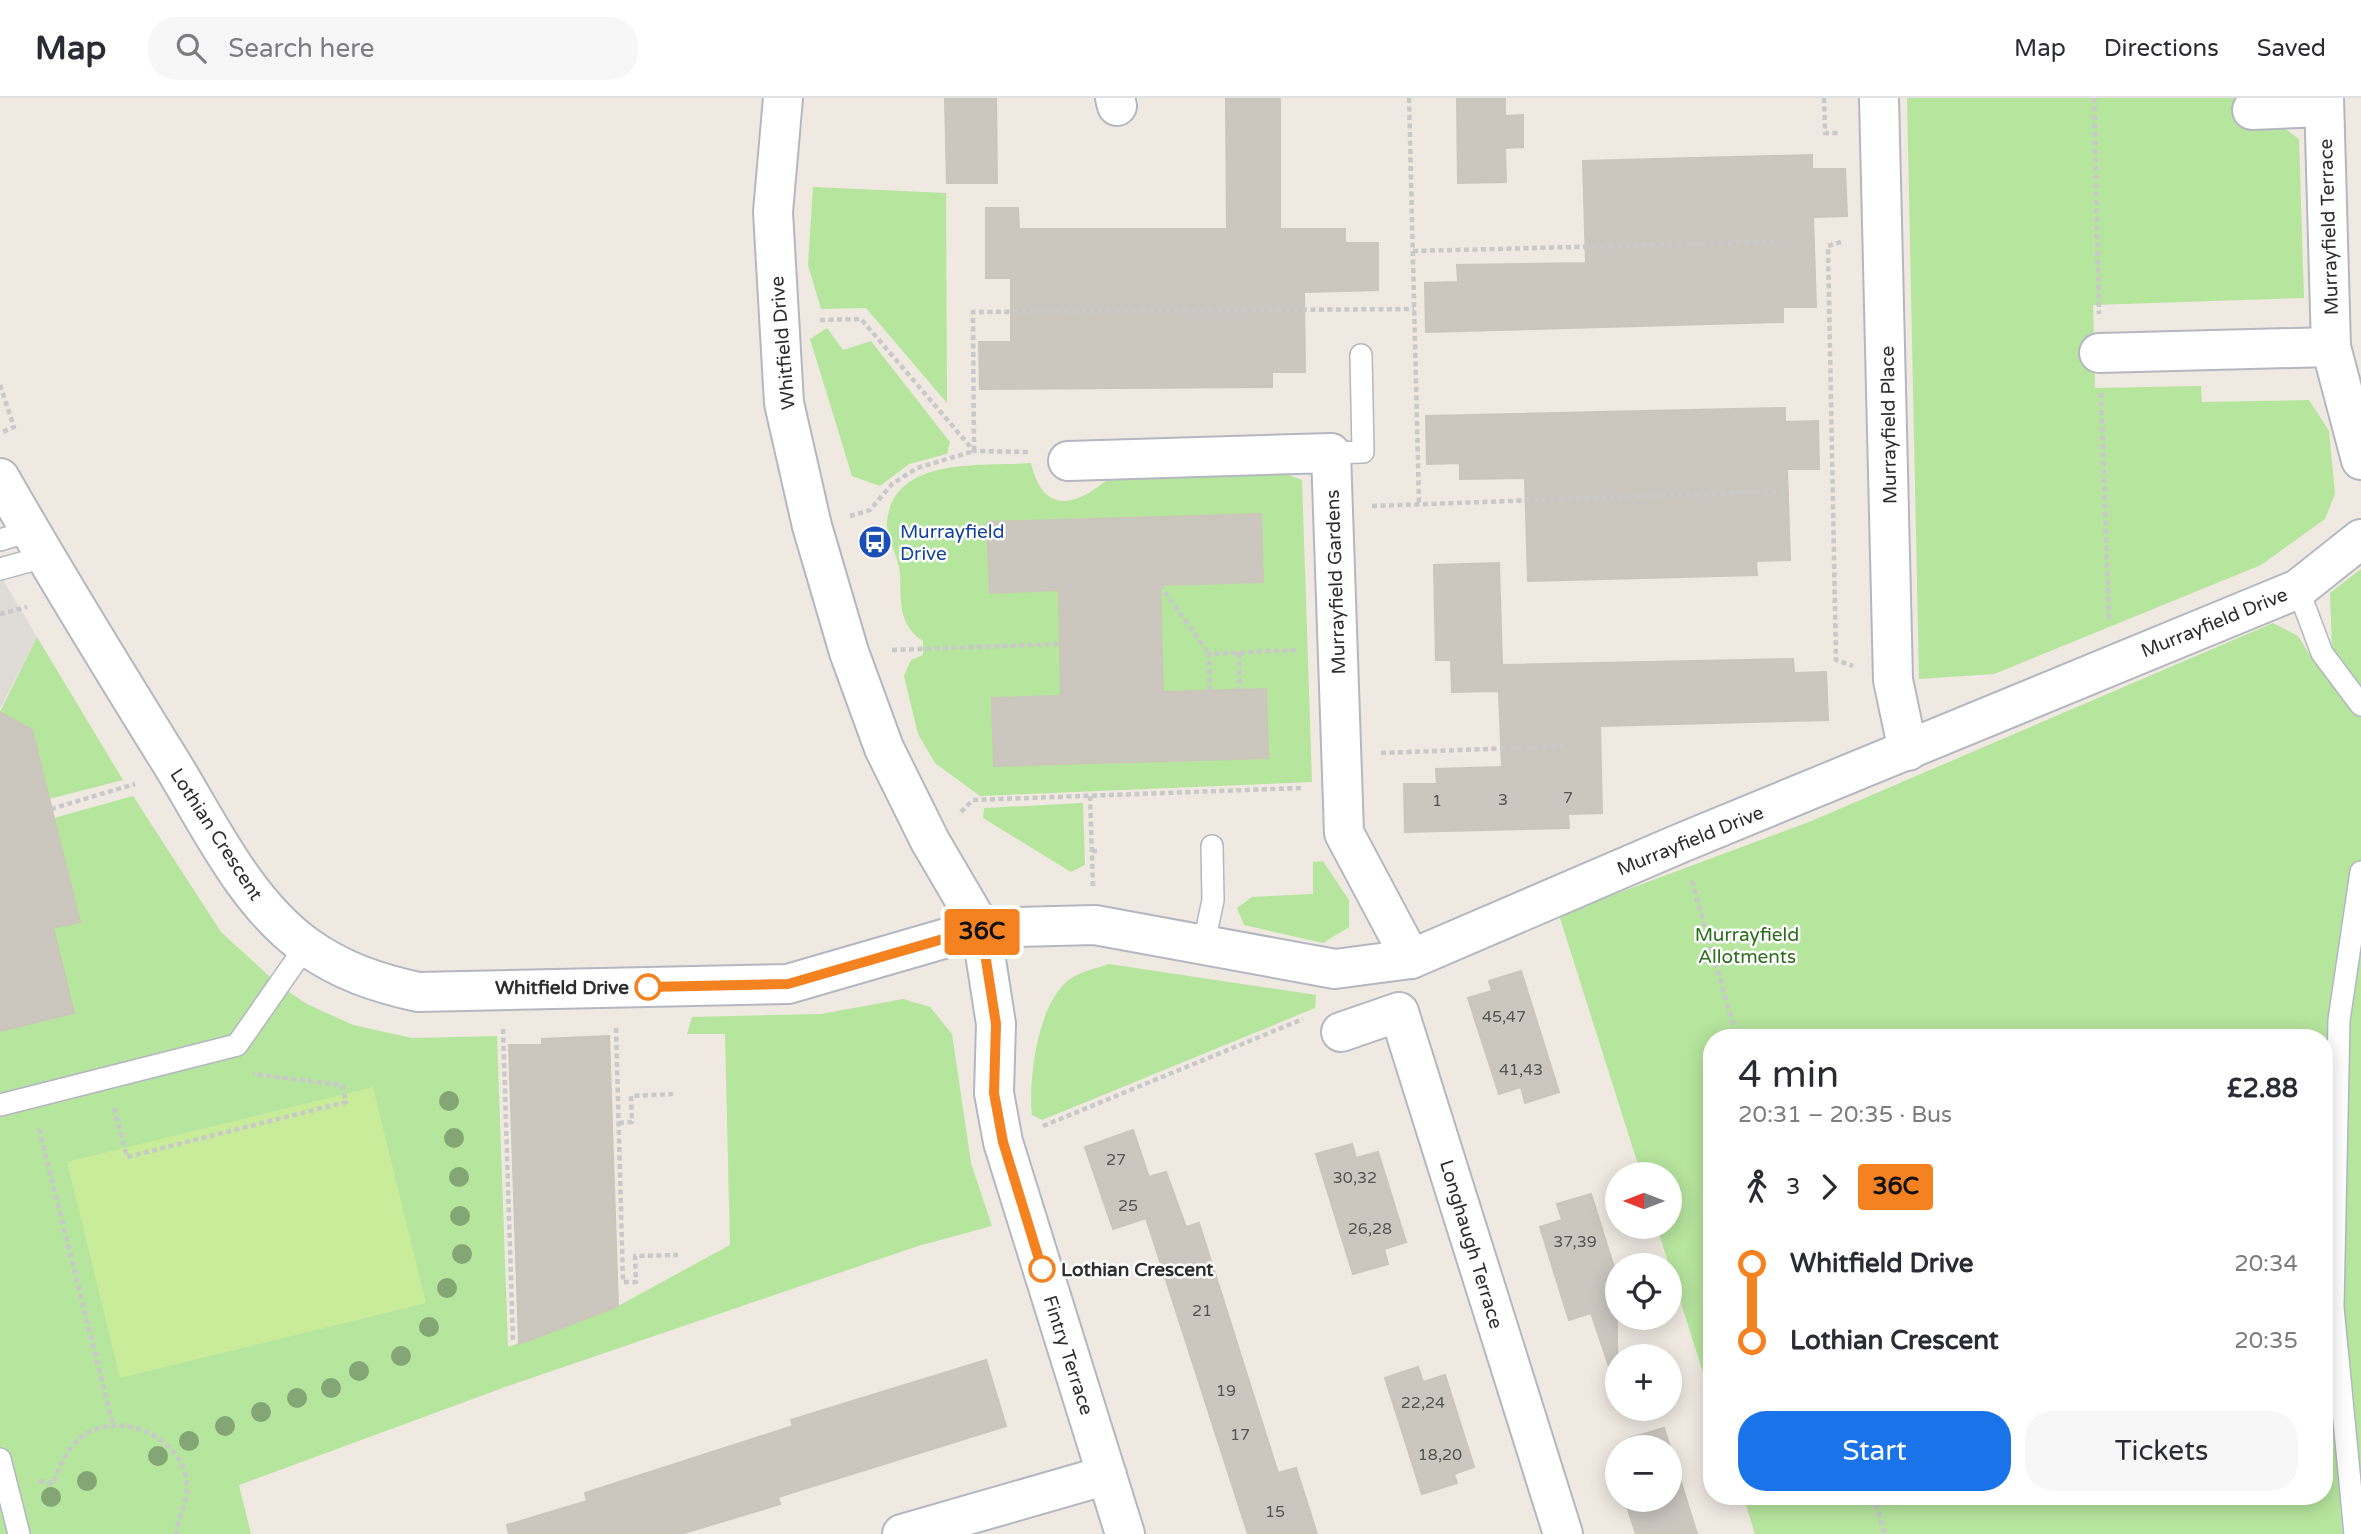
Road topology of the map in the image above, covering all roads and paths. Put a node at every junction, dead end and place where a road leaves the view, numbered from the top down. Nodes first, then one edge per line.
1 (783, 98) edge
2 (1409, 98) edge
3 (1879, 98) edge
4 (2324, 103) edge
5 (2252, 110) dead end
6 (1884, 231) junction
7 (1780, 242) dead end
8 (1413, 251) junction
9 (1413, 309) junction
10 (778, 321) junction
11 (2331, 347) junction
12 (2099, 353) dead end
13 (1361, 355) dead end
14 (0, 385) edge
15 (0, 433) edge
16 (974, 451) junction
17 (1331, 453) junction
18 (2361, 460) edge
19 (1068, 461) joint
20 (0, 478) edge
21 (1787, 491) dead end
22 (1419, 504) junction
23 (1334, 508) junction
24 (812, 526) junction
25 (2361, 539) edge
26 (25, 543) edge
27 (0, 569) edge
28 (1160, 585) dead end
29 (2298, 589) junction
30 (27, 607) dead end
31 (0, 614) edge
32 (1059, 644) dead end
33 (1337, 649) junction
34 (849, 652) junction
35 (1239, 653) junction
36 (1209, 654) junction
37 (1893, 680) junction
38 (1240, 690) dead end
39 (1210, 691) dead end
40 (2361, 705) edge
41 (1566, 746) dead end
42 (1908, 751) junction
43 (1341, 771) junction
44 (135, 784) dead end
45 (1090, 796) junction
46 (51, 809) dead end
47 (930, 841) junction
48 (1681, 843) junction
49 (1212, 846) dead end
50 (1099, 850) dead end
51 (1092, 851) junction
52 (2361, 872) edge
53 (1095, 925) junction
54 (981, 928) junction
55 (306, 946) junction
56 (1203, 948) junction
57 (1411, 959) junction
58 (1335, 969) junction
59 (615, 987) junction
60 (503, 1027) dead end
61 (1734, 1029) edge
62 (1341, 1032) dead end
63 (237, 1045) junction
64 (106, 1078) junction
65 (673, 1094) dead end
66 (32, 1097) junction
67 (0, 1105) edge
68 (619, 1123) junction
69 (1003, 1142) junction
70 (678, 1255) dead end
71 (513, 1342) dead end
72 (113, 1425) junction
73 (2, 1468) edge
74 (1107, 1475) junction
75 (1876, 1505) edge
76 (19, 1534) edge
77 (177, 1534) edge
78 (902, 1534) edge
79 (1125, 1534) edge
80 (1563, 1534) edge
81 (1885, 1534) edge
82 (2355, 1534) edge

1 - 10 street, Whitfield Drive
2 - 8 path
3 - 6 street, Murrayfield Place
4 - 5 street, Murrayfield Terrace
4 - 11 street, Murrayfield Terrace
6 - 37 street, Murrayfield Place
6 - 37 path
7 - 8 path
8 - 9 path
9 - 16 path
9 - 22 path
10 - 16 path
10 - 24 street, Whitfield Drive
11 - 12 street
11 - 18 street, Murrayfield Terrace
13 - 17 lane
14 - 15 path
16 - 19 path
16 - 24 path
17 - 19 street
17 - 23 street, Murrayfield Gardens
20 - 26 street, Lothian Crescent
21 - 22 path
22 - 23 path
23 - 33 street, Murrayfield Gardens
24 - 34 street, Whitfield Drive
25 - 29 street, Murrayfield Drive
26 - 27 lane
26 - 55 street, Lothian Crescent
28 - 36 path
29 - 40 lane
29 - 42 street, Murrayfield Drive
30 - 31 path
32 - 34 path
33 - 35 path
33 - 43 street, Murrayfield Gardens
34 - 47 street, Whitfield Drive
35 - 36 path
35 - 38 path
36 - 39 path
37 - 42 street, Murrayfield Place
41 - 43 path
42 - 48 street, Murrayfield Drive
43 - 45 path
43 - 57 street, Murrayfield Gardens
44 - 46 path
45 - 47 path
45 - 51 path
47 - 54 street, Whitfield Drive
48 - 57 street, Murrayfield Drive
48 - 61 path
49 - 56 lane
50 - 51 path
51 - 53 path
52 - 82 lane
53 - 54 street, Murrayfield Drive
53 - 56 street, Murrayfield Drive
54 - 59 street, Lothian Crescent
54 - 69 street, Fintry Terrace
55 - 59 street, Lothian Crescent
55 - 63 lane
56 - 58 street, Murrayfield Drive
57 - 58 street, Murrayfield Drive
58 - 69 path
59 - 68 path
60 - 71 path
62 - 80 street, Longhaugh Terrace
63 - 64 lane
63 - 64 path
64 - 66 lane
65 - 68 path
66 - 67 lane
66 - 72 path
68 - 70 path
69 - 74 street, Fintry Terrace
72 - 73 path
72 - 77 path
73 - 76 lane
74 - 78 street
74 - 79 street, Fintry Terrace
75 - 81 path

